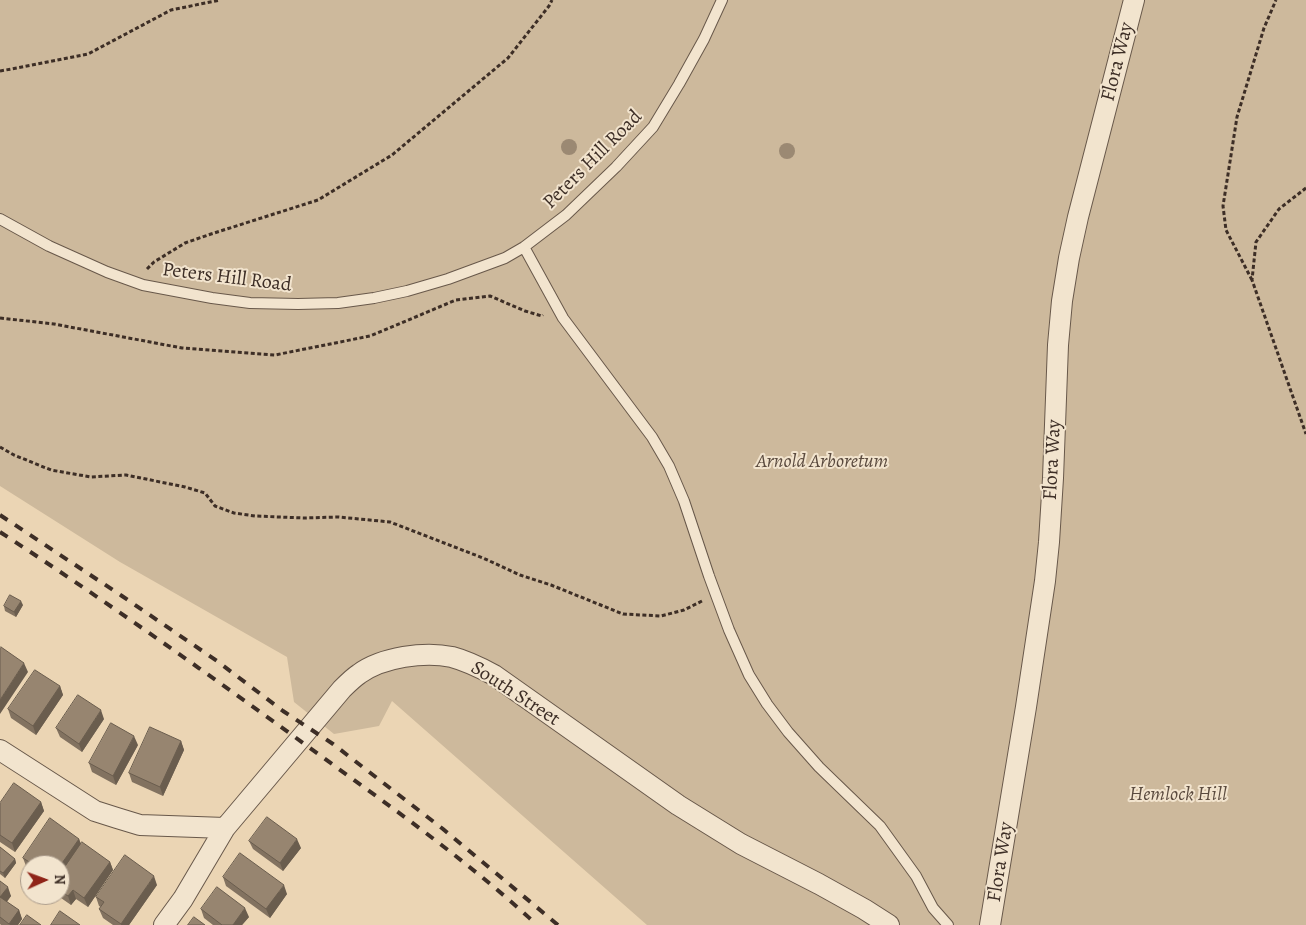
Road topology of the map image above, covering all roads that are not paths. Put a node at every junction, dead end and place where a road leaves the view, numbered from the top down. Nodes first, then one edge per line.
1 (722, 0) edge
2 (1134, 0) edge
3 (0, 219) edge
4 (524, 247) junction
5 (3, 758) edge
6 (225, 828) junction
7 (164, 925) edge
8 (889, 925) edge
9 (948, 925) edge
10 (990, 925) edge

1 - 4 lane, Peters Hill Road
2 - 10 street, Flora Way
3 - 4 lane, Peters Hill Road
4 - 9 lane
5 - 6 street
6 - 7 street, South Street
6 - 8 street, South Street

